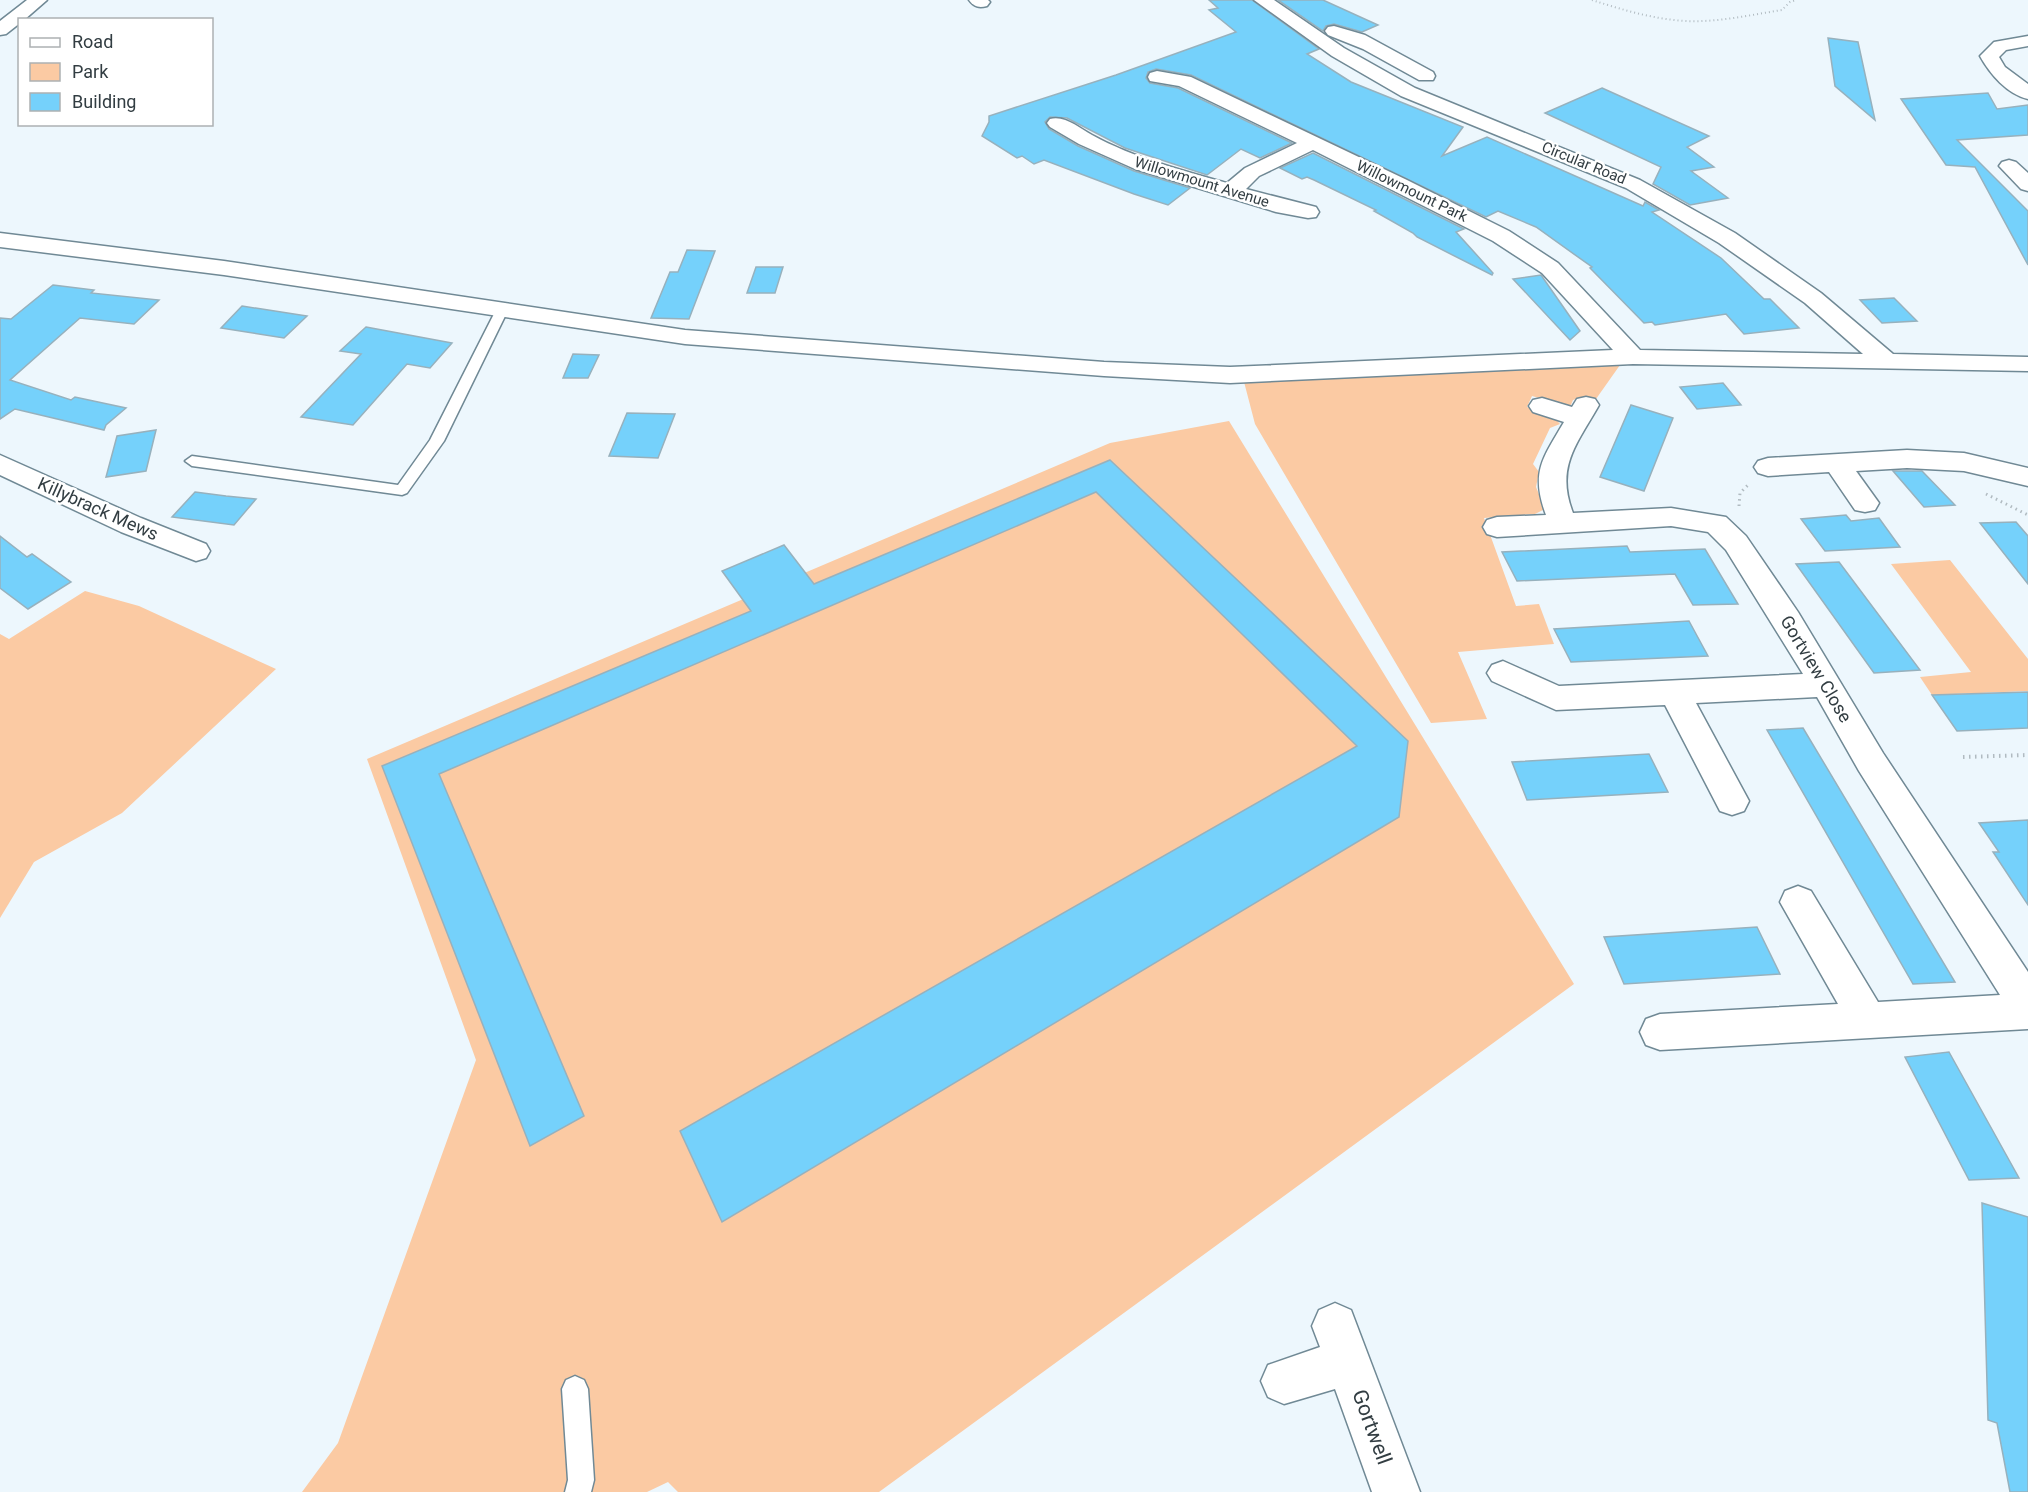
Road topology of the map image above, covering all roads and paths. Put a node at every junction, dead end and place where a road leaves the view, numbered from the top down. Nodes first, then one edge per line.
1 (38, 0) edge
2 (1263, 0) edge
3 (1592, 0) edge
4 (1796, 0) edge
5 (1316, 19) dead end
6 (4, 24) edge
7 (2028, 41) edge
8 (1365, 42) junction
9 (1338, 52) junction
10 (1426, 76) dead end
11 (1157, 77) dead end
12 (2028, 93) edge
13 (1056, 130) dead end
14 (1313, 143) junction
15 (2009, 166) dead end
16 (2028, 185) edge
17 (1231, 191) junction
18 (1308, 212) dead end
19 (0, 240) edge
20 (502, 310) junction
21 (1633, 357) junction
22 (1885, 360) junction
23 (2028, 364) edge
24 (1542, 406) dead end
25 (192, 461) dead end
26 (1836, 463) junction
27 (0, 464) edge
28 (1760, 474) joint
29 (2028, 477) edge
30 (1865, 503) dead end
31 (1737, 515) dead end
32 (1563, 523) junction
33 (1497, 527) dead end
34 (196, 551) dead end
35 (1503, 673) dead end
36 (1825, 685) junction
37 (1674, 692) junction
38 (2028, 754) edge
39 (1963, 757) dead end
40 (1732, 801) dead end
41 (1798, 902) dead end
42 (2028, 1005) edge
43 (2028, 1011) edge
44 (1868, 1020) junction
45 (1660, 1032) dead end
46 (1284, 1381) dead end
47 (575, 1389) dead end
48 (579, 1492) edge
49 (1396, 1492) edge

1 - 6 street
2 - 9 street, Circular Road
3 - 4 path
5 - 8 street
7 - 12 street
8 - 9 street
8 - 10 street
9 - 22 street, Circular Road
11 - 14 street, Willowmount Park
13 - 17 street, Willowmount Avenue
14 - 17 street
14 - 21 street, Willowmount Park
15 - 16 street
17 - 18 street, Willowmount Avenue
19 - 20 street
20 - 21 street
20 - 25 lane
21 - 22 street
22 - 23 street
24 - 32 street
26 - 28 street
26 - 29 street
26 - 30 street
27 - 34 street, Killybrack Mews
28 - 31 path
32 - 33 street, Gortview Close
32 - 36 street, Gortview Close
35 - 37 street
36 - 37 street
36 - 42 street, Gortview Close
37 - 40 street
38 - 39 path
41 - 44 street
43 - 44 street
44 - 45 street
46 - 49 street, Gortwell
47 - 48 lane

